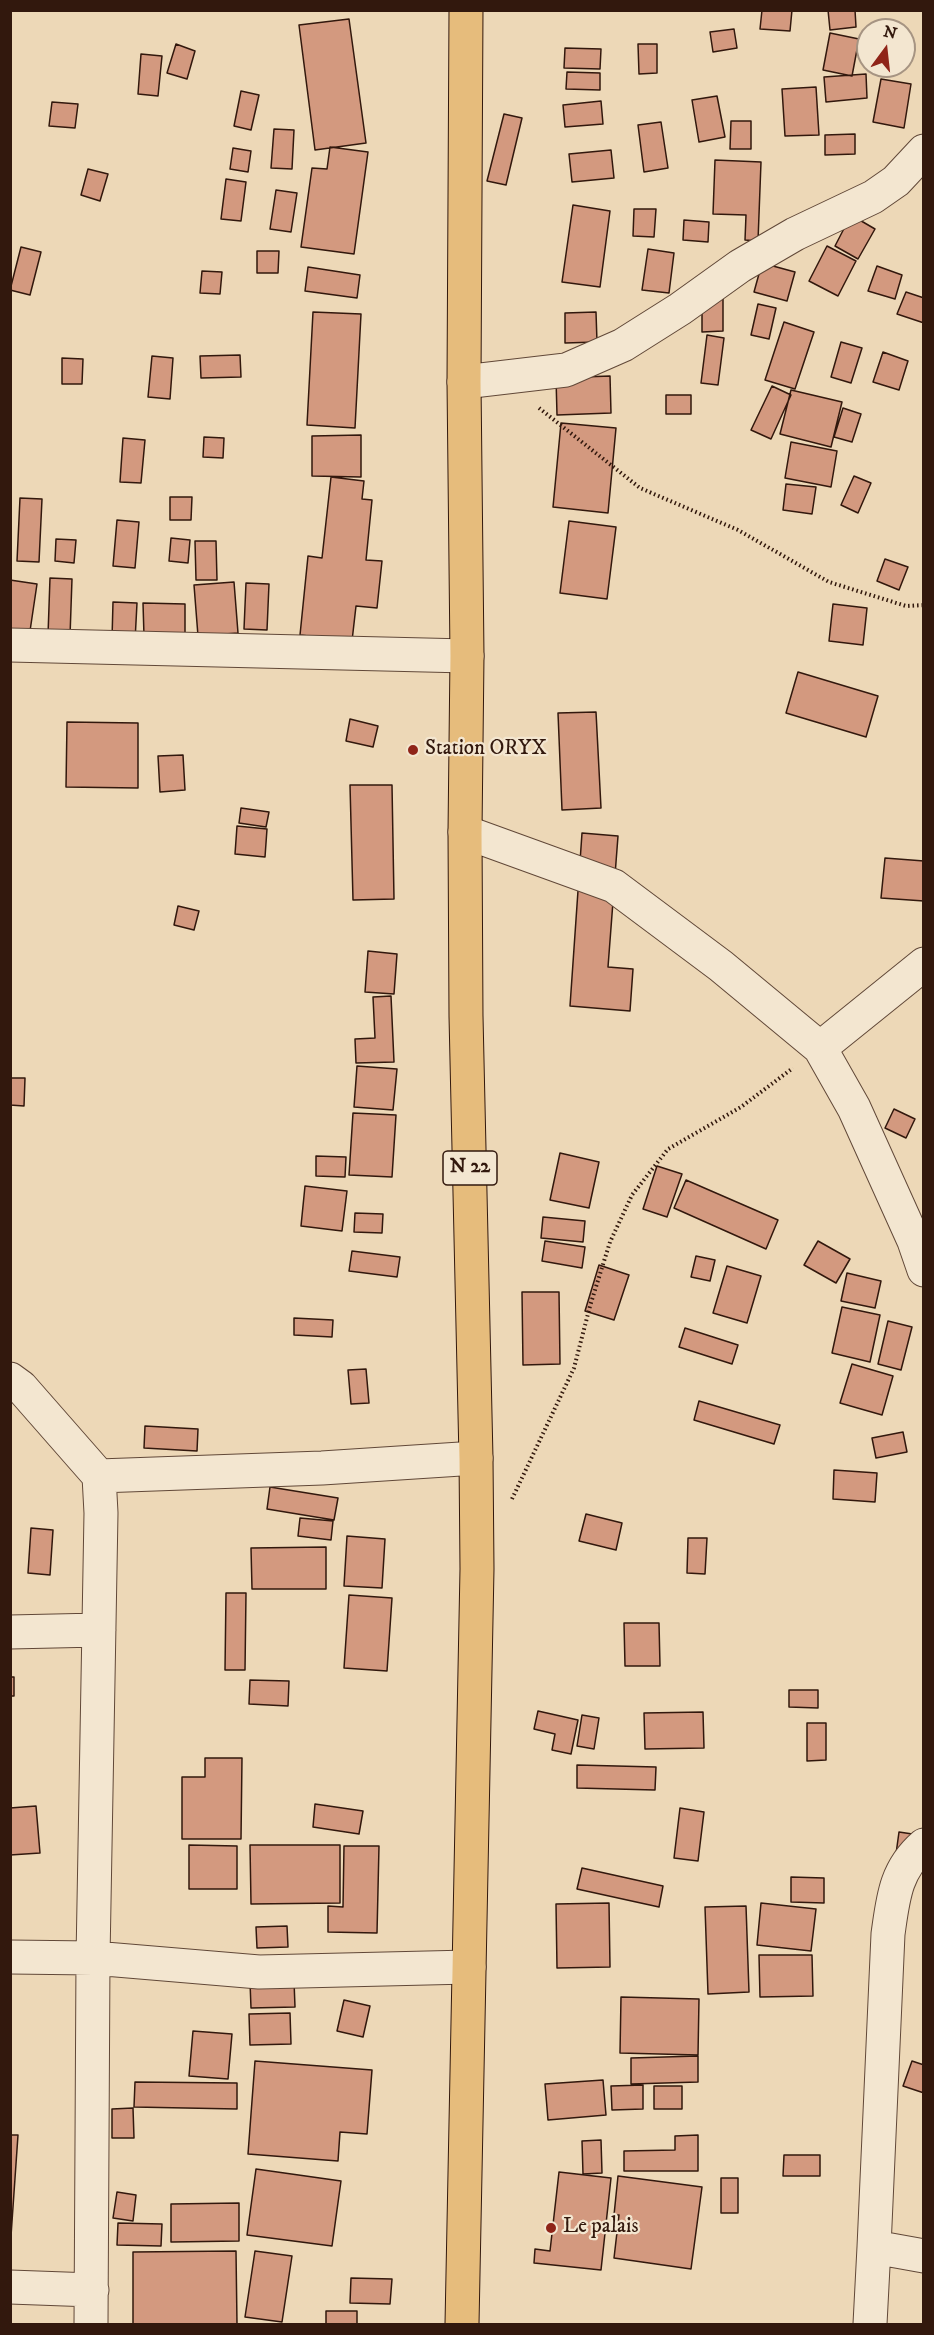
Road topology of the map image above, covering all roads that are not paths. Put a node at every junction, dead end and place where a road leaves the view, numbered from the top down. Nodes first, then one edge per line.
1 (466, 10) edge
2 (924, 151) edge
3 (464, 382) junction
4 (10, 645) edge
5 (467, 656) junction
6 (465, 832) junction
7 (924, 964) edge
8 (820, 1048) junction
9 (924, 1270) edge
10 (10, 1379) edge
11 (476, 1458) junction
12 (99, 1476) junction
13 (99, 1630) junction
14 (10, 1632) edge
15 (924, 1845) edge
16 (10, 1957) edge
17 (93, 1958) junction
18 (469, 1967) junction
19 (874, 2247) junction
20 (924, 2256) edge
21 (10, 2287) edge
22 (92, 2290) junction
23 (91, 2325) edge
24 (462, 2325) edge
25 (870, 2325) edge

1 - 3 main road, N 22
2 - 3 street
3 - 5 main road, N 22
4 - 5 street
5 - 6 main road, N 22
6 - 8 street
6 - 11 main road, N 22
7 - 8 street
8 - 9 street
10 - 12 street
11 - 12 street
11 - 18 main road, N 22
12 - 13 street
13 - 14 street
13 - 17 street
15 - 19 street
16 - 17 street
17 - 18 street
17 - 22 street
18 - 24 main road, N 22
19 - 20 street
19 - 25 street
21 - 22 street
22 - 23 street

